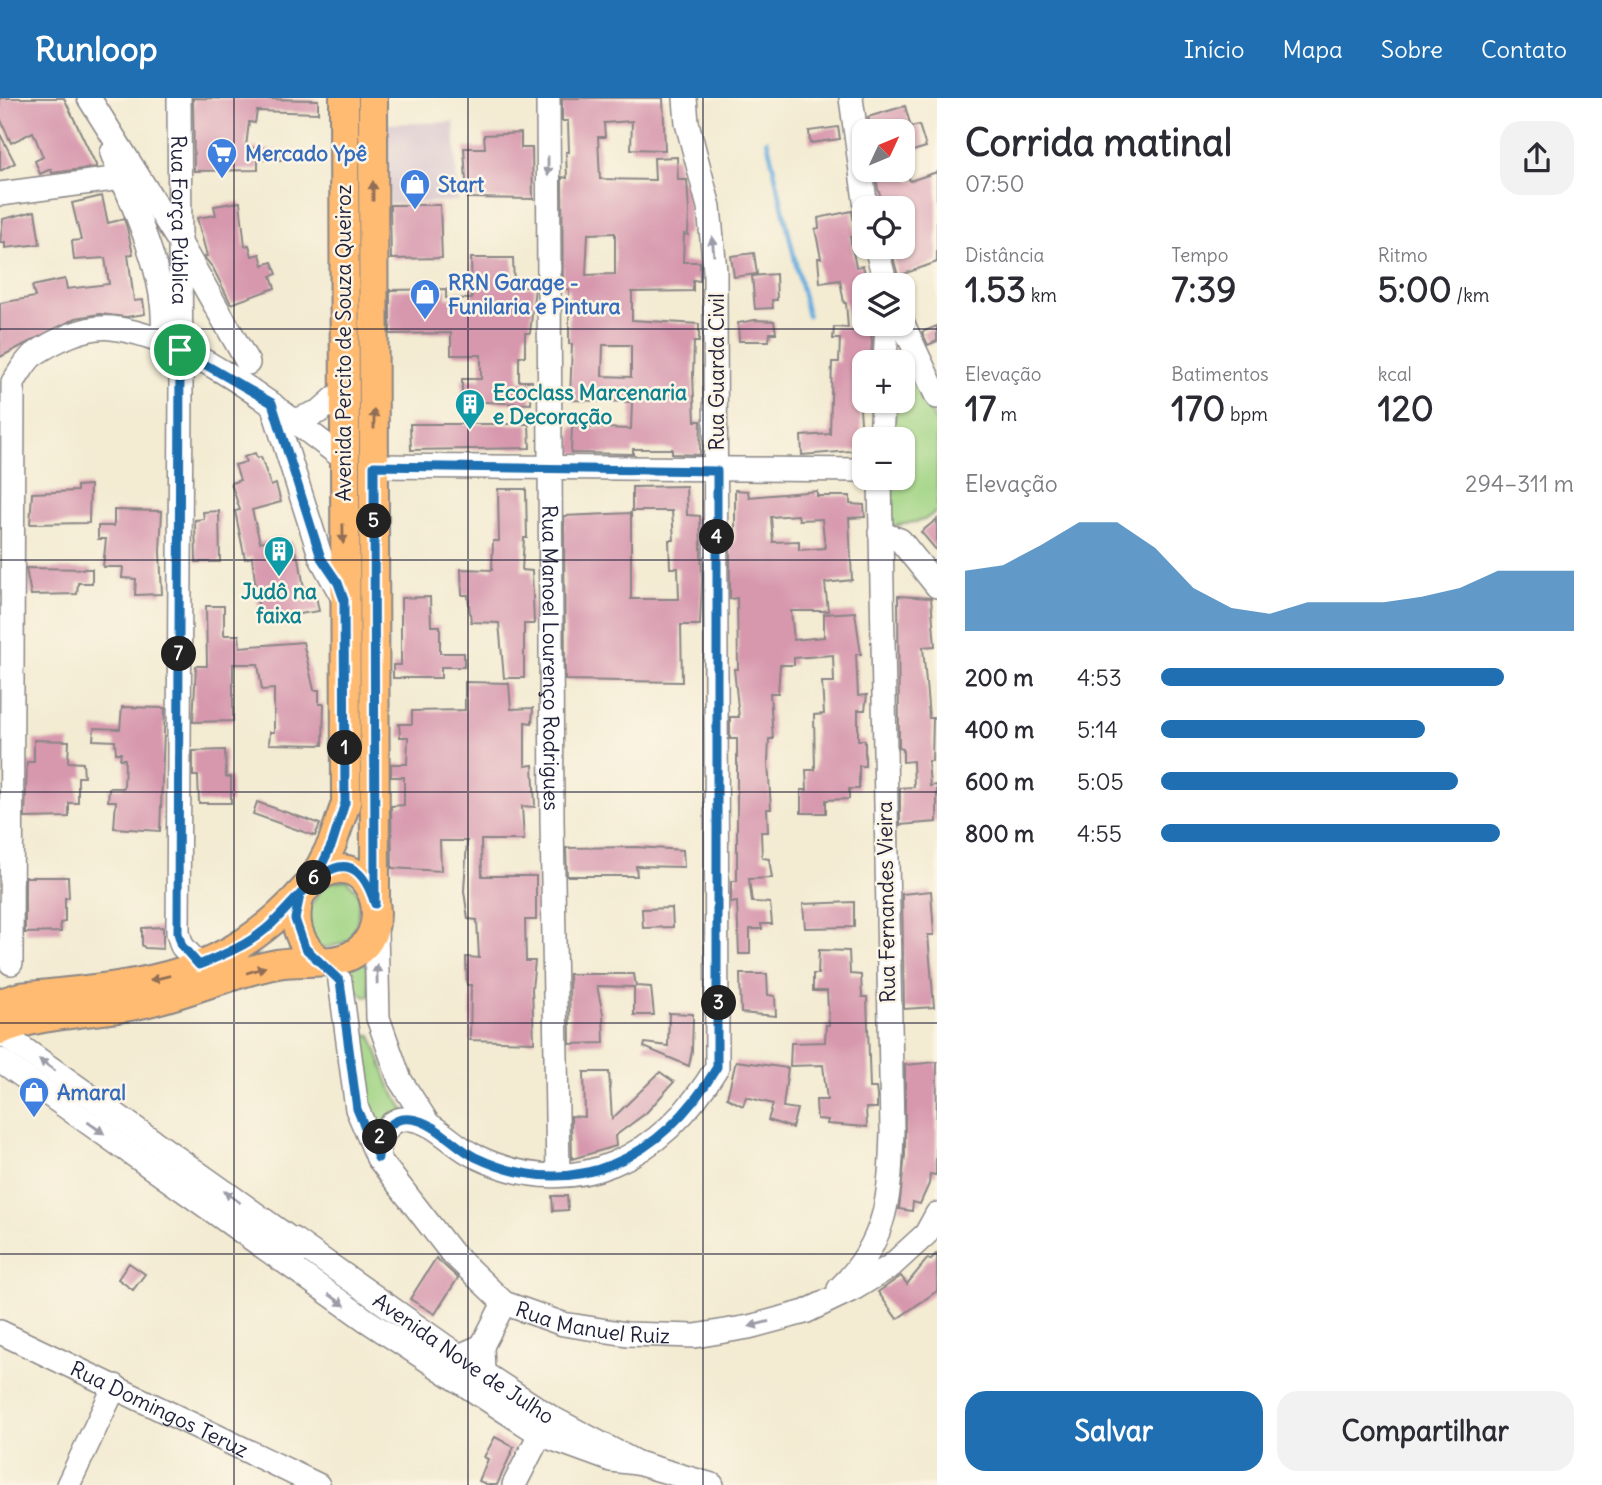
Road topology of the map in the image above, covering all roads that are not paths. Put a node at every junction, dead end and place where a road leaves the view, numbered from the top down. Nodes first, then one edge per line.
1 (178, 98) edge
2 (344, 98) edge
3 (373, 98) edge
4 (548, 98) edge
5 (685, 98) edge
6 (851, 98) edge
7 (91, 101) edge
8 (129, 176) junction
9 (0, 194) edge
10 (864, 196) edge
11 (180, 243) junction
12 (909, 336) edge
13 (171, 345) junction
14 (238, 374) junction
15 (181, 384) junction
16 (343, 391) junction
17 (937, 397) edge
18 (272, 403) junction
19 (295, 421) junction
20 (343, 458) junction
21 (374, 466) junction
22 (549, 467) junction
23 (852, 470) edge
24 (717, 471) junction
25 (880, 490) edge
26 (880, 533) junction
27 (937, 586) edge
28 (344, 600) junction
29 (308, 886) junction
30 (375, 916) junction
31 (5, 923) edge
32 (319, 960) junction
33 (11, 962) dead end
34 (199, 965) junction
35 (340, 981) junction
36 (0, 1003) edge
37 (378, 1018) junction
38 (0, 1031) edge
39 (0, 1060) edge
40 (429, 1125) junction
41 (378, 1158) junction
42 (558, 1175) junction
43 (937, 1214) edge
44 (879, 1236) junction
45 (915, 1244) junction
46 (286, 1249) junction
47 (504, 1303) junction
48 (824, 1304) junction
49 (0, 1332) edge
50 (482, 1346) junction
51 (459, 1356) junction
52 (483, 1373) junction
53 (115, 1386) junction
54 (546, 1429) junction
55 (280, 1477) edge
56 (68, 1485) edge
57 (318, 1485) edge
58 (514, 1485) edge
59 (712, 1485) edge

1 - 11 street, Rua Força Pública
2 - 16 main road, Avenida Percito de Souza Queiroz
21 -> 3 main road, Avenida Percito de Souza Queiroz
4 -> 22 street, Rua Manoel Lourenço Rodrigues
24 -> 5 street, Rua Guarda Civil
6 - 10 street
7 - 8 street
8 - 9 street
8 - 11 street
8 - 13 street
11 - 13 street, Rua Força Pública
11 - 14 street
12 - 17 street
13 - 14 street
13 - 15 street, Rua Força Pública
13 - 31 street
14 - 15 street
14 - 18 street
15 - 34 street, Rua Força Pública
16 - 19 street
16 - 20 main road, Avenida Percito de Souza Queiroz
18 - 19 street
18 - 28 street
19 - 20 street
20 -> 28 main road, Avenida Percito de Souza Queiroz
21 - 22 street
21 - 30 main road, Avenida Percito de Souza Queiroz
22 - 24 street
22 - 42 street, Rua Manoel Lourenço Rodrigues
23 - 24 street
24 - 42 street, Rua Guarda Civil
25 - 26 street, Rua Fernandes Vieira
26 - 27 street
26 - 44 street, Rua Fernandes Vieira
28 - 29 main road, Avenida Percito de Souza Queiroz
29 - 30 main road
29 - 32 main road
29 - 34 main road
30 - 32 main road
37 -> 30 street, Avenida Percito de Souza Queiroz
31 - 33 street
32 - 35 street
38 -> 32 main road
34 -> 36 main road
35 - 37 street
35 - 41 street, Rua Manuel Ruiz
37 - 40 street, Avenida Percito de Souza Queiroz
46 -> 38 street, Avenida Nove de Julho
39 -> 46 street, Avenida Nove de Julho
40 - 41 street
40 - 42 street, Rua Guarda Civil
41 - 47 street, Rua Manuel Ruiz
43 - 45 street, Rua Manuel Ruiz
44 - 45 street
44 - 48 street, Rua Fernandes Vieira
45 - 48 street, Rua Manuel Ruiz
46 - 51 street, Avenida Nove de Julho
46 -> 54 street, Avenida Nove de Julho
48 -> 47 street, Rua Manuel Ruiz
47 - 50 street
49 - 53 street, Rua Domingos Teruz
50 - 51 street
50 - 52 street
51 - 52 street, Avenida Nove de Julho
52 - 54 street, Avenida Nove de Julho
53 - 55 street, Rua Domingos Teruz
53 - 56 street
54 - 58 street
54 - 59 street, Avenida Nove de Julho
55 - 57 street, Rua Domingos Teruz

